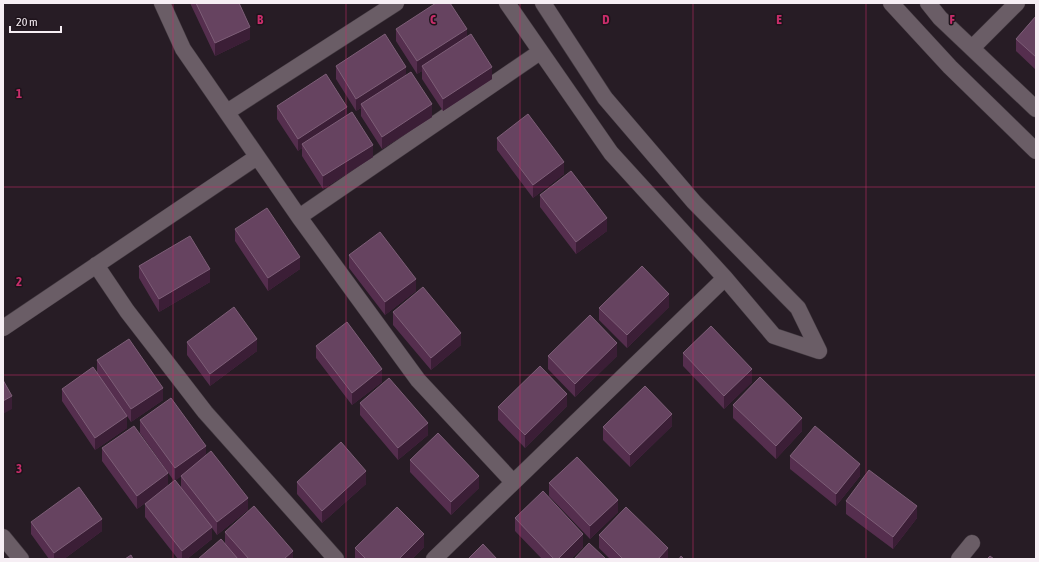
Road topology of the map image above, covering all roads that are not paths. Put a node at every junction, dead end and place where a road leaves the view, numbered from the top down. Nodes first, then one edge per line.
1 (162, 3) edge
2 (396, 3) edge
3 (507, 3) edge
4 (542, 3) edge
5 (891, 3) edge
6 (928, 3) edge
7 (1017, 3) edge
8 (972, 48) junction
9 (540, 52) junction
10 (1036, 109) edge
11 (227, 112) junction
12 (1036, 151) edge
13 (257, 157) junction
14 (299, 217) junction
15 (96, 265) junction
16 (724, 278) junction
17 (3, 328) edge
18 (513, 482) junction
19 (3, 537) edge
20 (972, 543) dead end
21 (21, 559) edge
22 (336, 559) edge
23 (434, 559) edge
24 (960, 559) edge

1 - 11 street
2 - 11 street
3 - 9 street
4 - 16 street
5 - 12 street
6 - 8 street
7 - 8 street
8 - 10 street
9 - 14 street
9 - 16 street
11 - 13 street
13 - 14 street
13 - 15 street
14 - 18 street
15 - 17 street
15 - 22 street
16 - 18 street
18 - 23 street
19 - 21 street
20 - 24 street

